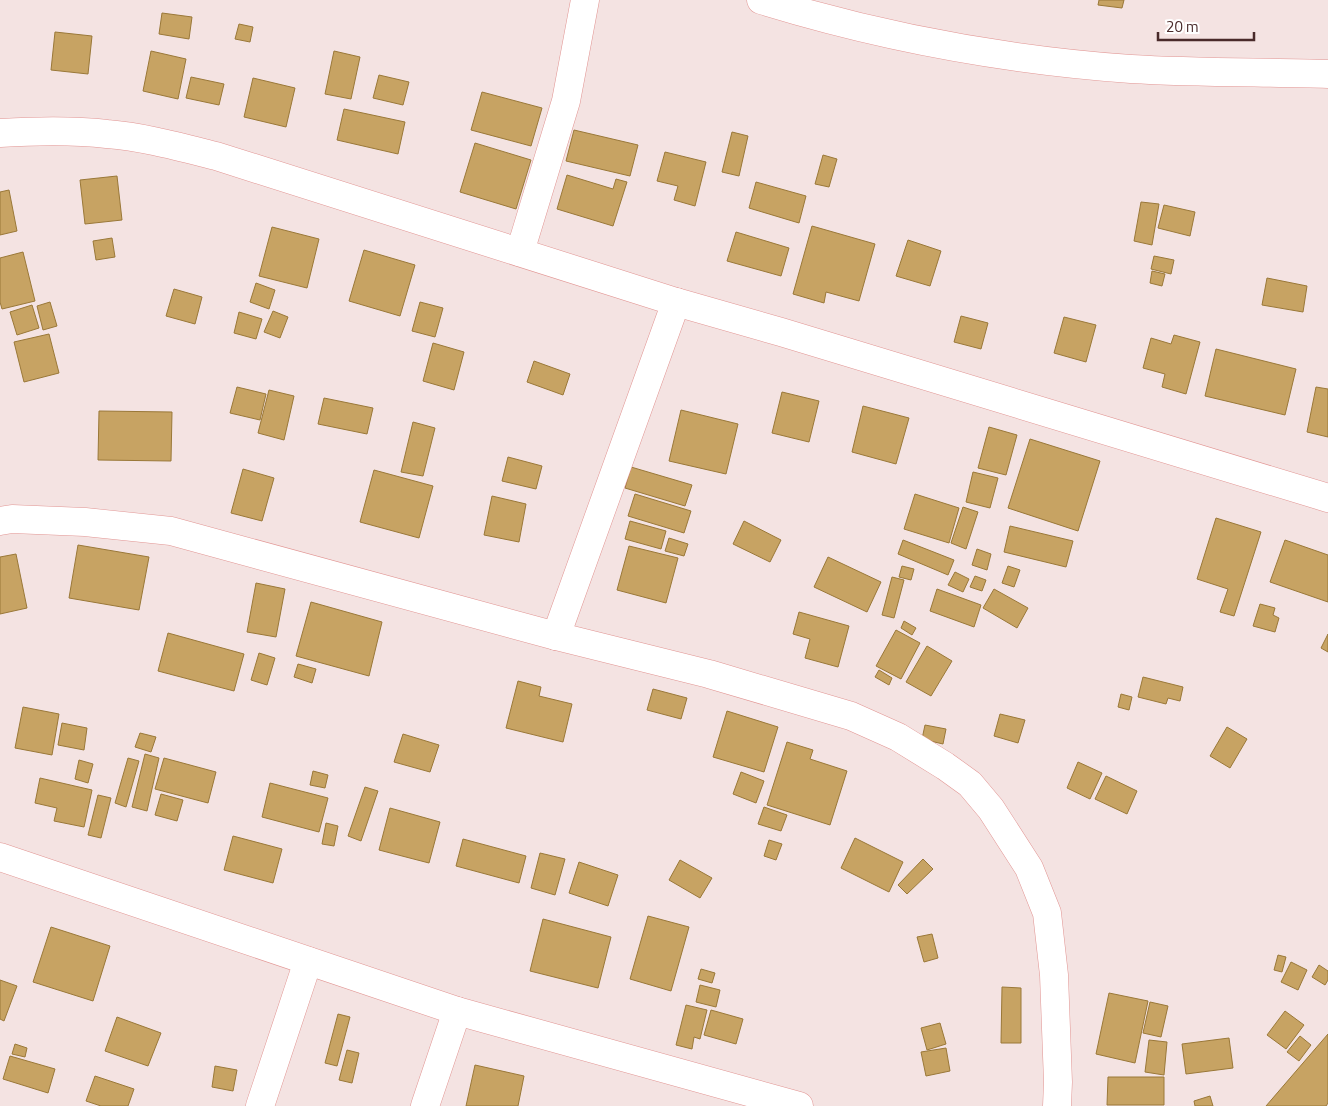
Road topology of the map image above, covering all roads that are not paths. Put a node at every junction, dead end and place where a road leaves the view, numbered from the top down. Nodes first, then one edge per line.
1 (585, 0) edge
2 (760, 0) edge
3 (1328, 74) edge
4 (0, 133) edge
5 (520, 252) junction
6 (676, 302) junction
7 (1328, 498) edge
8 (0, 521) edge
9 (556, 636) junction
10 (0, 857) edge
11 (308, 960) junction
12 (457, 1011) junction
13 (260, 1106) edge
14 (425, 1106) edge
15 (799, 1106) edge
16 (1056, 1106) edge

1 - 5 street
2 - 3 street
4 - 5 street
5 - 6 street
6 - 7 street
6 - 9 street
8 - 9 street
9 - 16 street
10 - 11 street
11 - 12 street
11 - 13 street
12 - 14 street
12 - 15 street

